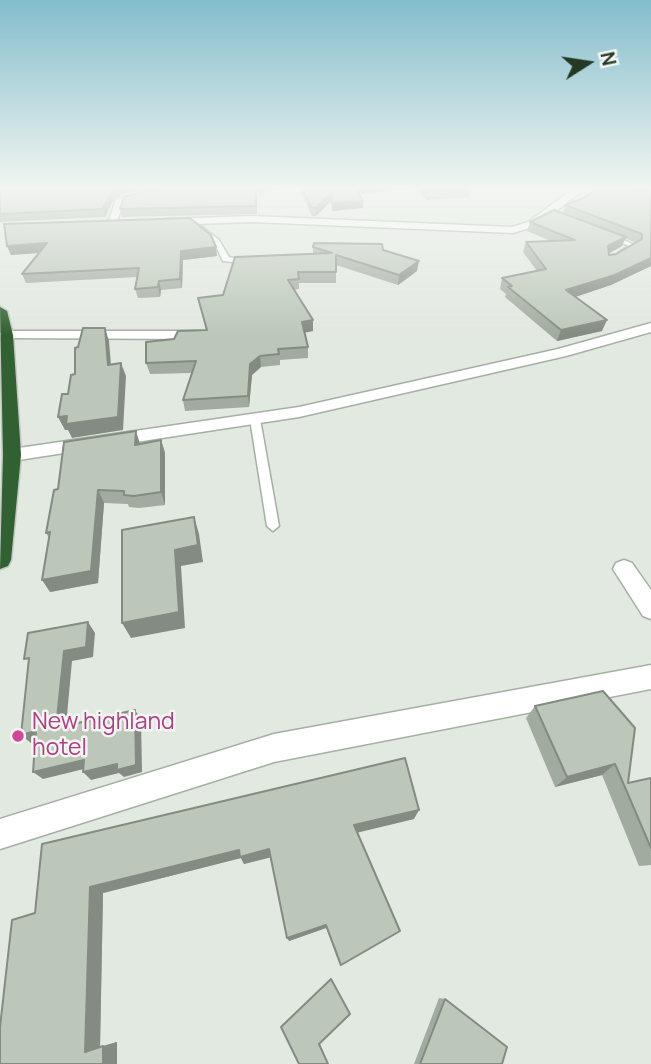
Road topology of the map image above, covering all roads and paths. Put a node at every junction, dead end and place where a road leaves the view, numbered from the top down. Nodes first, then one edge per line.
1 (210, 236) edge
2 (609, 236) edge
3 (617, 255) edge
4 (262, 262) edge
5 (0, 311) edge
6 (651, 327) edge
7 (6, 335) junction
8 (196, 335) edge
9 (255, 419) junction
10 (12, 455) junction
11 (273, 526) dead end
12 (0, 558) edge
13 (624, 569) dead end
14 (651, 609) edge
15 (651, 677) edge
16 (0, 834) edge

1 - 4 lane
2 - 3 lane
5 - 7 highway
6 - 9 street
7 - 8 street
7 - 10 highway
9 - 10 street
9 - 11 lane
10 - 12 highway
13 - 14 street
15 - 16 street

